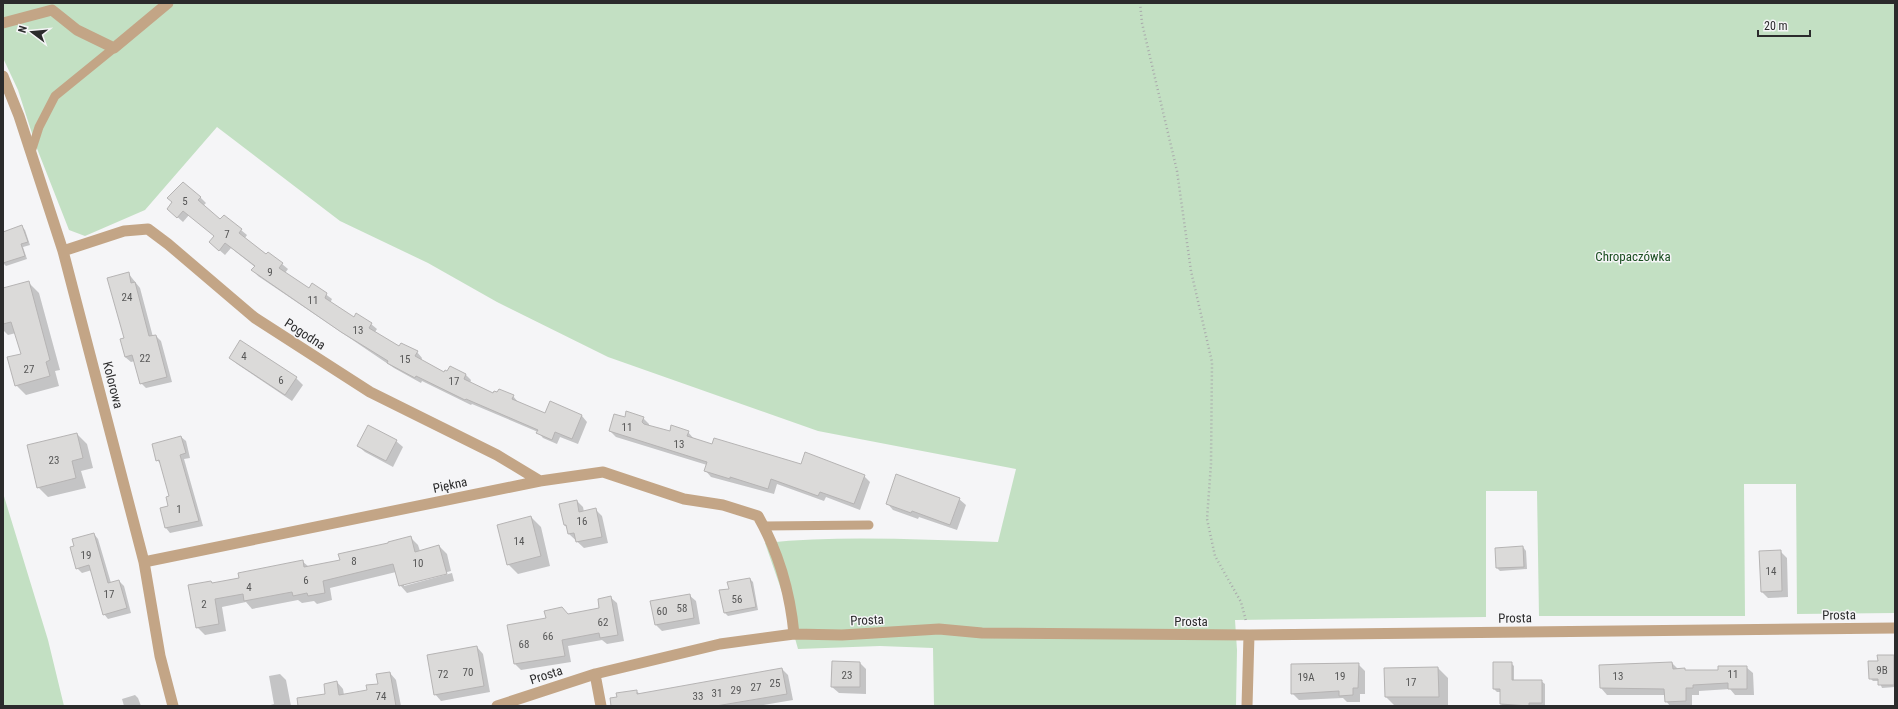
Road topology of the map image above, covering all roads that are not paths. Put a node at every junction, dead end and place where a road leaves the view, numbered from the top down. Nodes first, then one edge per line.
1 (168, 3) edge
2 (49, 7) edge
3 (3, 23) edge
4 (114, 48) junction
5 (3, 76) edge
6 (31, 152) junction
7 (63, 251) junction
8 (540, 481) junction
9 (869, 525) dead end
10 (764, 526) junction
11 (144, 562) junction
12 (1895, 628) edge
13 (794, 634) junction
14 (1249, 635) junction
15 (595, 674) junction
16 (173, 706) edge
17 (497, 706) edge
18 (600, 706) edge
19 (1247, 706) edge

1 - 4 street
2 - 3 street
2 - 4 street
4 - 6 lane
5 - 6 street, Kolorowa
6 - 7 street, Kolorowa
7 - 8 street, Pogodna
7 - 11 street, Kolorowa
8 - 10 street, Piękna
8 - 11 street, Piękna
9 - 10 lane
10 - 13 street
11 - 16 street, Kolorowa
12 - 14 street, Prosta
13 - 14 street, Prosta
13 - 15 street, Prosta
14 - 19 street
15 - 17 street, Prosta
15 - 18 street

